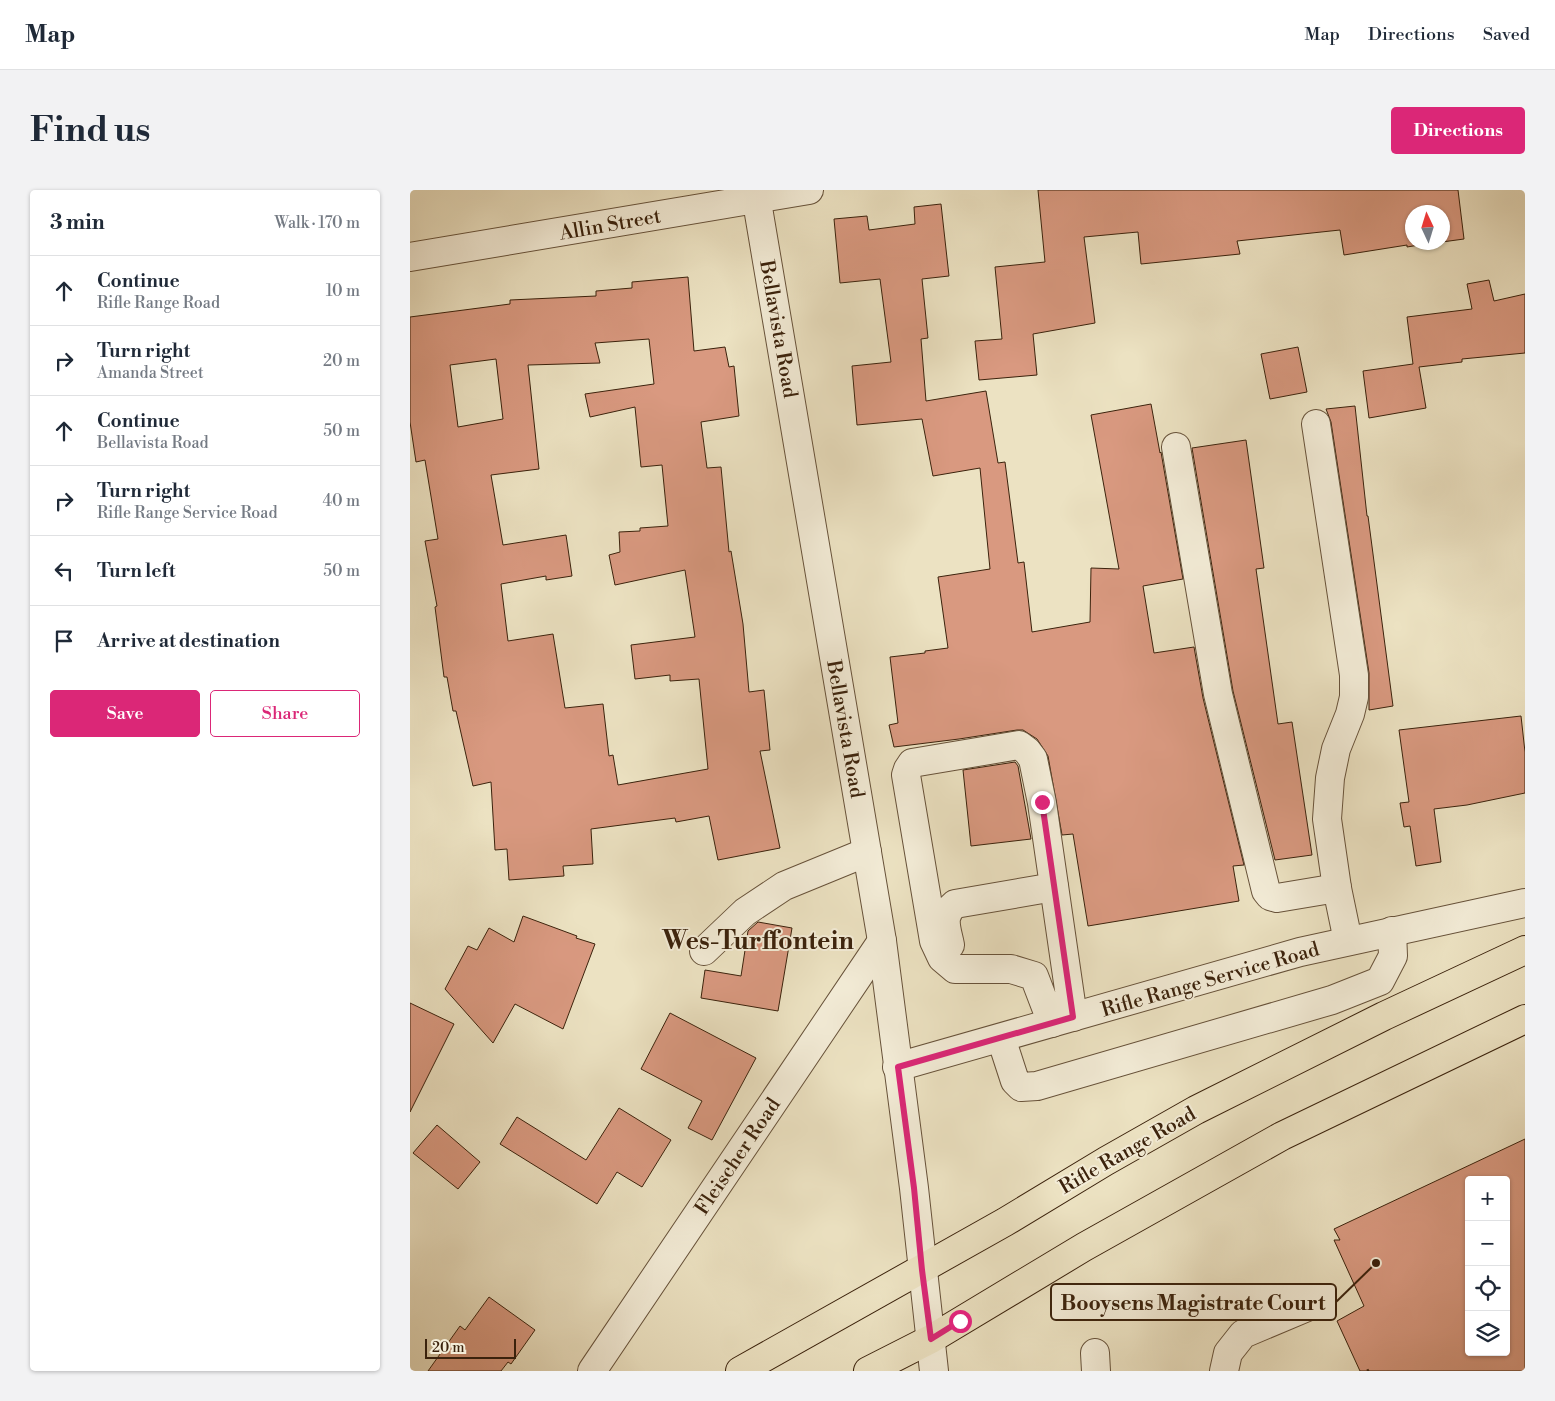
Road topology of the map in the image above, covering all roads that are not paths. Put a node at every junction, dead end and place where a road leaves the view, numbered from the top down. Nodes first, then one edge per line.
1 (809, 190) edge
2 (756, 194) edge
3 (410, 257) edge
4 (1316, 424) dead end
5 (1176, 447) dead end
6 (868, 852) junction
7 (1054, 887) junction
8 (1337, 888) junction
9 (1525, 903) edge
10 (1392, 931) junction
11 (882, 941) junction
12 (1348, 941) junction
13 (704, 950) dead end
14 (1525, 950) edge
15 (955, 969) junction
16 (1525, 1019) edge
17 (1063, 1020) junction
18 (1001, 1038) junction
19 (898, 1067) junction
20 (922, 1270) junction
21 (1319, 1302) dead end
22 (931, 1339) junction
23 (592, 1371) edge
24 (740, 1371) edge
25 (868, 1371) edge
26 (934, 1371) edge
27 (1224, 1371) edge

1 - 2 street, Allin Street
2 - 3 street, Allin Street
2 - 6 street, Bellavista Road
4 - 8 street
5 - 8 street
6 - 11 street, Bellavista Road
6 - 13 street
7 - 15 street
7 - 15 street
7 - 17 street
8 - 12 street
9 - 10 street, Rifle Range Service Road
10 - 12 street, Rifle Range Service Road
10 - 18 street
11 - 19 street, Bellavista Road
11 - 23 street, Fleischer Road
12 - 17 street, Rifle Range Service Road
14 - 20 main road, Rifle Range Road
15 - 17 street
16 - 22 main road
17 - 18 street, Rifle Range Service Road
18 - 19 street, Rifle Range Service Road
19 - 20 street, Bellavista Road
20 - 22 street, Bellavista Road
20 - 24 main road, Rifle Range Road
21 - 27 street
22 - 25 main road
22 - 26 street, Bellavista Road

